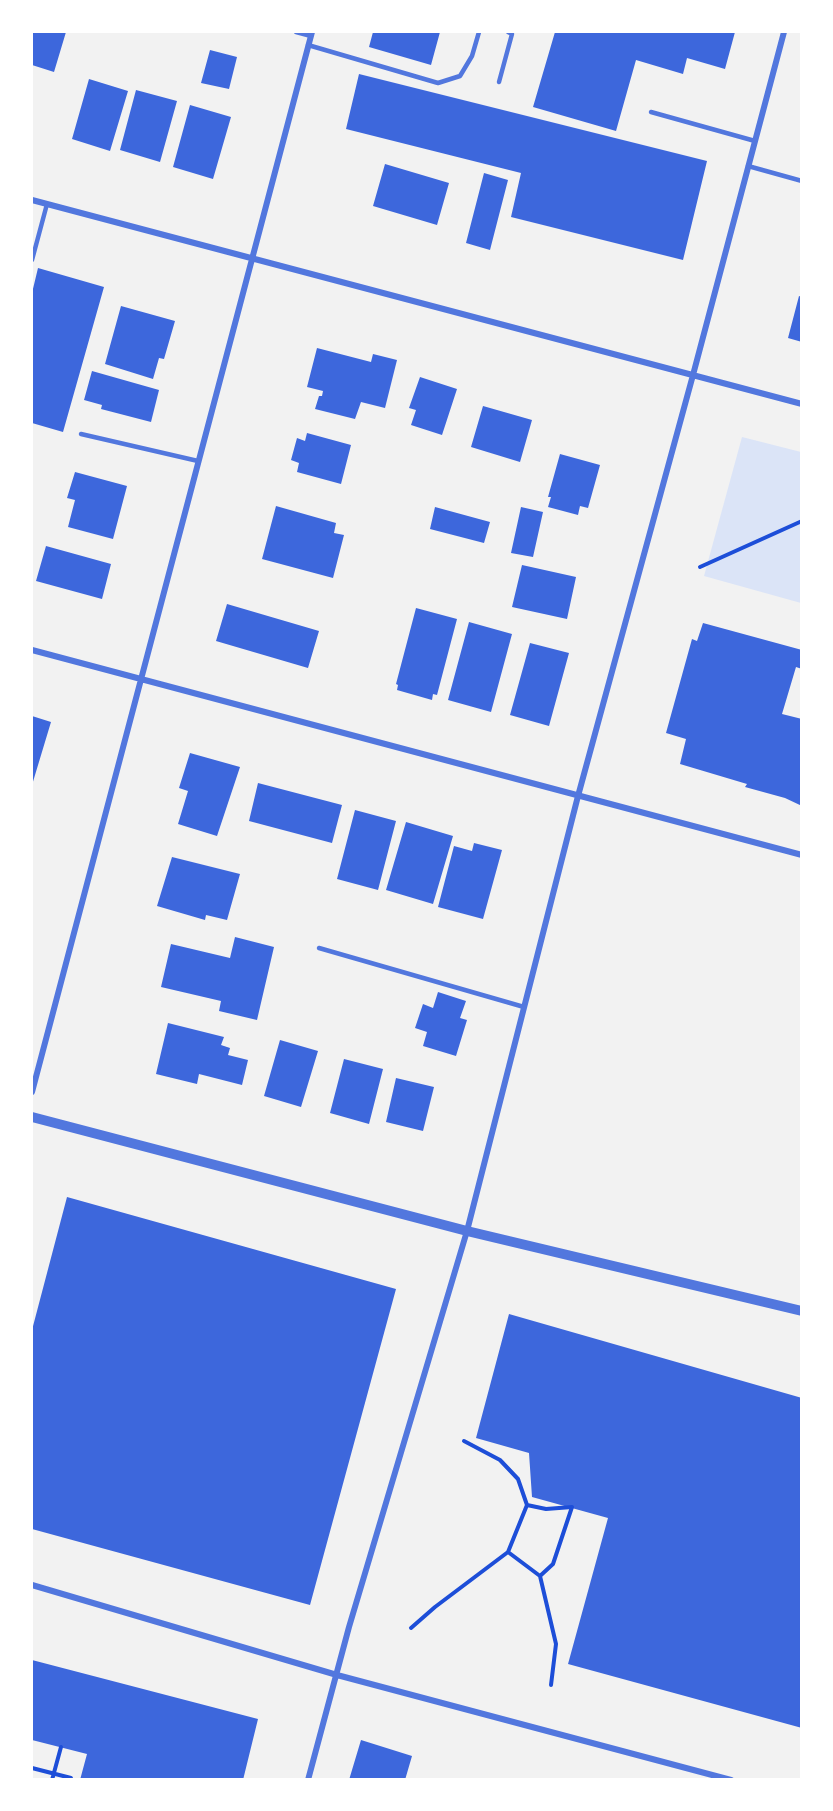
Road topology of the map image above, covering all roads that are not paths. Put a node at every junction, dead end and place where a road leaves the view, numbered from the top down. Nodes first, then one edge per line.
1 (296, 32) edge
2 (478, 32) edge
3 (508, 32) edge
4 (784, 32) edge
5 (311, 34) edge
6 (308, 45) junction
7 (499, 81) dead end
8 (651, 112) dead end
9 (755, 141) junction
10 (748, 166) junction
11 (801, 181) edge
12 (32, 200) edge
13 (47, 204) junction
14 (252, 258) junction
15 (32, 260) edge
16 (693, 375) junction
17 (801, 404) edge
18 (81, 434) dead end
19 (198, 461) junction
20 (32, 650) edge
21 (141, 679) junction
22 (578, 796) junction
23 (801, 855) edge
24 (319, 948) dead end
25 (524, 1007) junction
26 (32, 1092) edge
27 (32, 1117) edge
28 (467, 1231) junction
29 (801, 1311) edge
30 (32, 1585) edge
31 (337, 1675) junction
32 (308, 1779) edge
33 (731, 1779) edge

1 - 5 lane
2 - 6 lane
3 - 7 lane
4 - 9 street
5 - 6 street
6 - 14 street
8 - 9 lane
9 - 10 street
10 - 11 lane
10 - 16 street
12 - 13 street
13 - 14 street
13 - 15 lane
14 - 16 street
14 - 19 street
16 - 17 street
16 - 22 street
18 - 19 lane
19 - 21 street
20 - 21 street
21 - 22 street
21 - 26 street
22 - 23 street
22 - 25 street
24 - 25 lane
25 - 28 street
27 - 28 street
28 - 29 street
28 - 31 street
30 - 31 street
31 - 32 street
31 - 33 street

